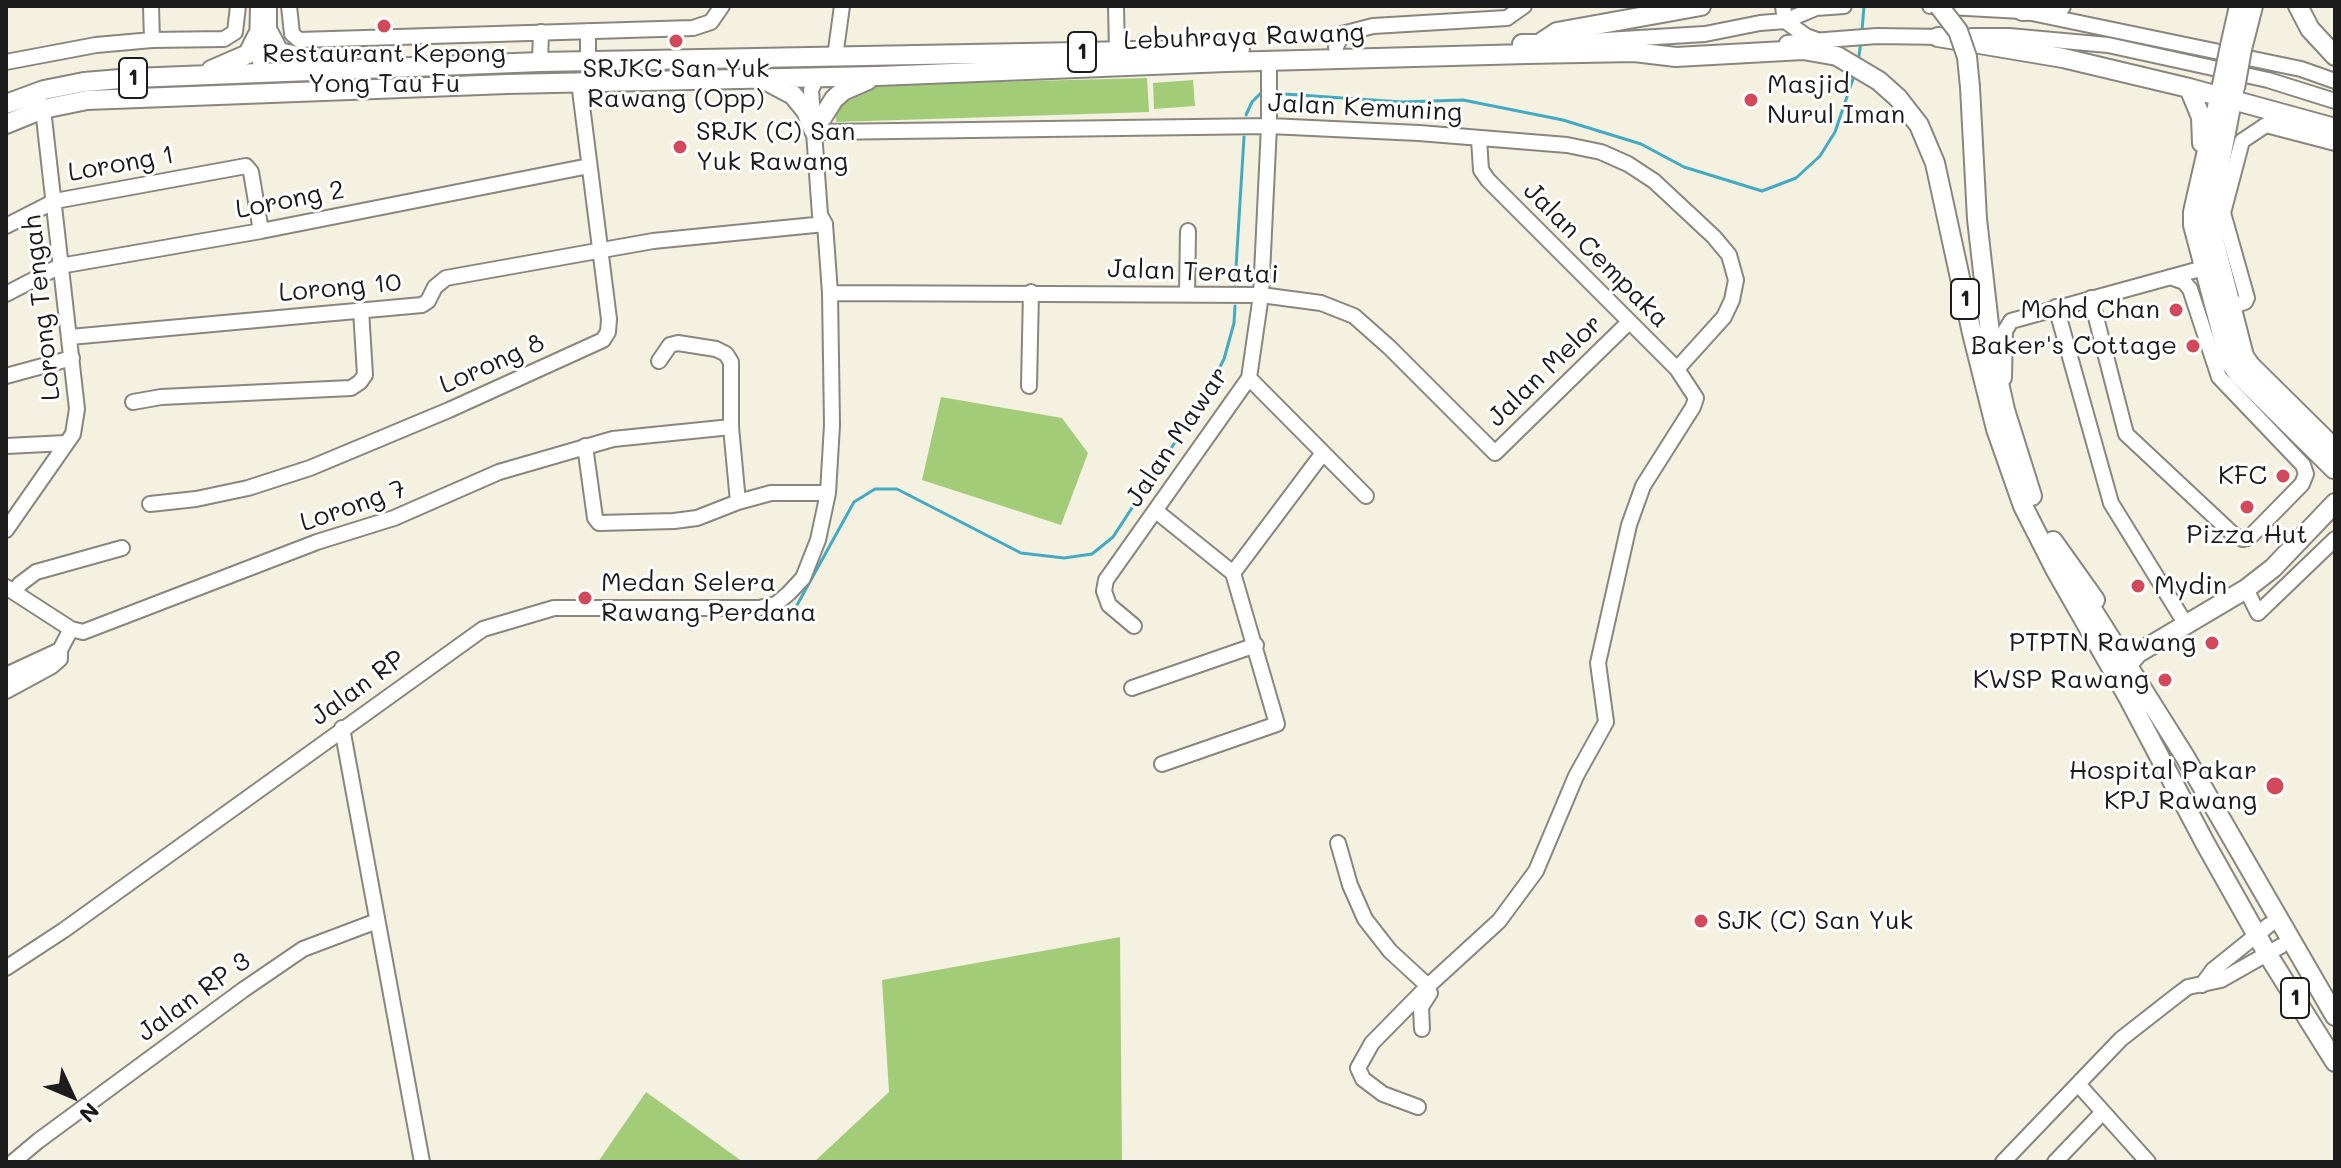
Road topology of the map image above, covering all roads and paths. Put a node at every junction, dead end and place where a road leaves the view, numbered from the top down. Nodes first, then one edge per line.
1 (151, 6) edge
2 (238, 6) edge
3 (258, 6) edge
4 (269, 6) edge
5 (289, 6) edge
6 (722, 6) edge
7 (842, 6) edge
8 (1116, 6) edge
9 (1524, 6) edge
10 (1701, 6) edge
11 (1844, 6) edge
12 (1930, 6) edge
13 (1939, 6) edge
14 (2061, 6) edge
15 (2239, 6) edge
16 (2253, 6) edge
17 (2298, 6) edge
18 (1814, 7) edge
19 (2023, 8) edge
20 (1784, 13) edge
21 (588, 31) junction
22 (541, 32) junction
23 (263, 34) junction
24 (1938, 37) junction
25 (152, 40) junction
26 (1539, 44) junction
27 (1810, 45) junction
28 (1336, 47) junction
29 (2236, 48) junction
30 (1117, 52) junction
31 (2335, 56) edge
32 (843, 57) junction
33 (798, 58) junction
34 (588, 61) junction
35 (1269, 61) junction
36 (6, 62) edge
37 (540, 62) junction
38 (358, 68) junction
39 (263, 73) junction
40 (197, 76) junction
41 (878, 76) junction
42 (817, 77) junction
43 (761, 78) junction
44 (2335, 81) edge
45 (579, 82) junction
46 (2189, 88) junction
47 (297, 92) junction
48 (2227, 93) junction
49 (232, 94) junction
50 (2335, 101) edge
51 (6, 104) edge
52 (43, 109) junction
53 (2259, 109) junction
54 (6, 124) edge
55 (1269, 126) junction
56 (820, 127) junction
57 (2335, 128) edge
58 (1479, 139) junction
59 (2224, 142) junction
60 (2335, 143) edge
61 (589, 166) junction
62 (2203, 170) junction
63 (55, 201) junction
64 (825, 224) junction
65 (6, 226) edge
66 (261, 231) junction
67 (1188, 231) dead end
68 (600, 249) junction
69 (60, 266) junction
70 (2211, 266) junction
71 (2170, 277) junction
72 (1031, 292) junction
73 (830, 293) junction
74 (6, 294) edge
75 (1187, 294) junction
76 (1261, 295) junction
77 (2091, 298) junction
78 (2056, 307) junction
79 (2223, 309) junction
80 (361, 310) junction
81 (1628, 323) junction
82 (70, 337) junction
83 (72, 358) junction
84 (659, 361) dead end
85 (1677, 369) junction
86 (6, 376) edge
87 (1249, 378) junction
88 (1029, 386) dead end
89 (133, 402) dead end
90 (2005, 410) junction
91 (731, 427) junction
92 (66, 443) junction
93 (6, 446) edge
94 (585, 446) junction
95 (2335, 449) edge
96 (1323, 453) junction
97 (1495, 453) joint
98 (2334, 477) edge
99 (828, 493) junction
100 (1366, 496) dead end
101 (738, 502) junction
102 (2335, 503) edge
103 (150, 504) dead end
104 (1156, 511) junction
105 (9, 522) edge
106 (2335, 539) edge
107 (2053, 541) junction
108 (122, 548) dead end
109 (1233, 573) junction
110 (2246, 589) junction
111 (10, 590) edge
112 (2185, 623) junction
113 (1134, 626) dead end
114 (71, 629) junction
115 (2163, 637) junction
116 (1256, 645) junction
117 (60, 650) junction
118 (2128, 662) junction
119 (6, 675) edge
120 (1132, 688) dead end
121 (6, 691) edge
122 (2128, 697) junction
123 (342, 728) junction
124 (1162, 764) dead end
125 (2204, 793) junction
126 (1338, 843) dead end
127 (377, 921) junction
128 (2262, 929) junction
129 (2275, 950) junction
130 (6, 968) edge
131 (1431, 984) junction
132 (2202, 985) junction
133 (2334, 1016) edge
134 (1422, 1029) dead end
135 (2335, 1062) edge
136 (2078, 1084) junction
137 (1418, 1107) dead end
138 (2103, 1112) junction
139 (13, 1162) edge
140 (422, 1162) edge
141 (2003, 1162) edge
142 (2055, 1162) edge
143 (2148, 1162) edge

1 - 25 street
2 - 25 street
3 - 23 street
4 - 23 street
5 - 22 street
6 - 21 street
7 - 32 street
8 - 30 street
9 - 28 street
10 - 26 main road
11 - 18 street, Lebuhraya Rawang
12 - 19 street
13 - 90 main road, 1, bridge
14 - 19 main road
15 - 29 main road
16 - 29 main road
17 - 31 main road
18 - 20 street, Lebuhraya Rawang
19 - 44 street
20 - 26 street, Lebuhraya Rawang
20 - 27 street
21 - 22 street
21 - 34 street
22 - 37 street
23 - 38 main road
23 - 39 street
23 - 40 main road
24 - 27 street
24 - 46 main road
24 - 50 street
25 - 36 street
26 - 28 main road, Lebuhraya Rawang / 1
27 - 35 main road, Lebuhraya Rawang / 1
27 - 122 main road, 1
28 - 30 main road, Lebuhraya Rawang / 1
29 - 48 main road, bridge
30 - 32 main road, Lebuhraya Rawang / 1
32 - 33 main road, Lebuhraya Rawang / 1
32 - 42 main road
33 - 34 main road, Lebuhraya Rawang / 1
33 - 42 main road
34 - 37 main road, Lebuhraya Rawang / 1
35 - 41 main road, Lebuhraya Rawang / 1
35 - 55 street, Jalan Mawar
37 - 38 main road, Lebuhraya Rawang / 1
38 - 39 main road, Lebuhraya Rawang / 1
39 - 40 main road, Lebuhraya Rawang / 1
39 - 47 main road
39 - 49 main road
40 - 51 main road, Lebuhraya Rawang / 1
41 - 42 main road, Lebuhraya Rawang / 1
41 - 56 main road
42 - 43 main road, Lebuhraya Rawang / 1
42 - 56 street
43 - 45 main road, Lebuhraya Rawang / 1
43 - 56 main road
45 - 47 main road, Lebuhraya Rawang / 1
45 - 61 street, Lorong 8
46 - 48 main road
46 - 62 main road
47 - 49 main road, Lebuhraya Rawang / 1
48 - 53 main road
48 - 59 main road
48 - 62 main road
49 - 52 main road, Lebuhraya Rawang / 1
52 - 54 main road, Lebuhraya Rawang / 1
52 - 63 street, Lorong Tengah
53 - 57 main road
53 - 59 main road
55 - 56 street, Jalan Kemuning
55 - 58 street, Jalan Kemuning
55 - 76 street, Jalan Mawar
56 - 64 street
58 - 81 street, Jalan Cempaka
58 - 85 street, Jalan Kemuning
59 - 70 main road
60 - 79 street
61 - 66 street, Lorong 2
61 - 68 street, Lorong 8
62 - 70 main road
63 - 65 street, Lorong 1
63 - 66 street, Lorong 1
63 - 69 street, Lorong Tengah
64 - 68 street, Lorong 10
64 - 73 street
66 - 69 street, Lorong 2
67 - 75 street
68 - 80 street, Lorong 10
68 - 103 street, Lorong 8
69 - 74 street, Lorong 2
69 - 82 street, Lorong Tengah
70 - 71 street
70 - 79 main road
71 - 77 street
71 - 77 street
72 - 73 street, Jalan Teratai
72 - 75 street, Jalan Teratai
72 - 88 street
73 - 99 street
75 - 76 street, Jalan Teratai
76 - 87 street, Jalan Mawar
76 - 97 street, Jalan Teratai
77 - 78 street
78 - 90 street
78 - 112 street
79 - 95 main road
79 - 98 main road
80 - 82 street, Lorong 10
80 - 89 street
81 - 85 street, Jalan Cempaka
81 - 97 street, Jalan Melor
82 - 83 street, Lorong Tengah
83 - 86 street
83 - 92 street, Lorong Tengah
84 - 91 street
85 - 131 street, Jalan Cempaka
87 - 96 street
87 - 104 street, Jalan Mawar
90 - 107 main road, 1
91 - 94 street, Lorong 7
91 - 101 street
92 - 93 street
92 - 105 street, Lorong Tengah
94 - 101 street
94 - 114 street, Lorong 7
96 - 100 street
96 - 109 street
99 - 101 street
99 - 123 street, Jalan RP
102 - 110 main road
104 - 109 street
104 - 113 street, Jalan Mawar
106 - 110 street
107 - 115 main road
107 - 118 main road, 1
108 - 111 street
109 - 116 street
110 - 112 main road
111 - 114 street
112 - 115 main road
114 - 117 street
115 - 118 main road
116 - 120 street
116 - 124 street
117 - 119 street
117 - 121 street
118 - 122 main road
118 - 125 main road, 1
122 - 128 main road, 1
123 - 127 street
123 - 130 street, Jalan RP
125 - 128 main road
125 - 133 main road, 1
126 - 131 street
127 - 139 street, Jalan RP 3
127 - 140 street
128 - 129 main road, 1
128 - 132 street
129 - 132 street
129 - 133 main road
129 - 135 main road, 1
131 - 134 street
131 - 137 street
132 - 136 street
136 - 138 street
136 - 141 street
138 - 142 street
138 - 143 street

